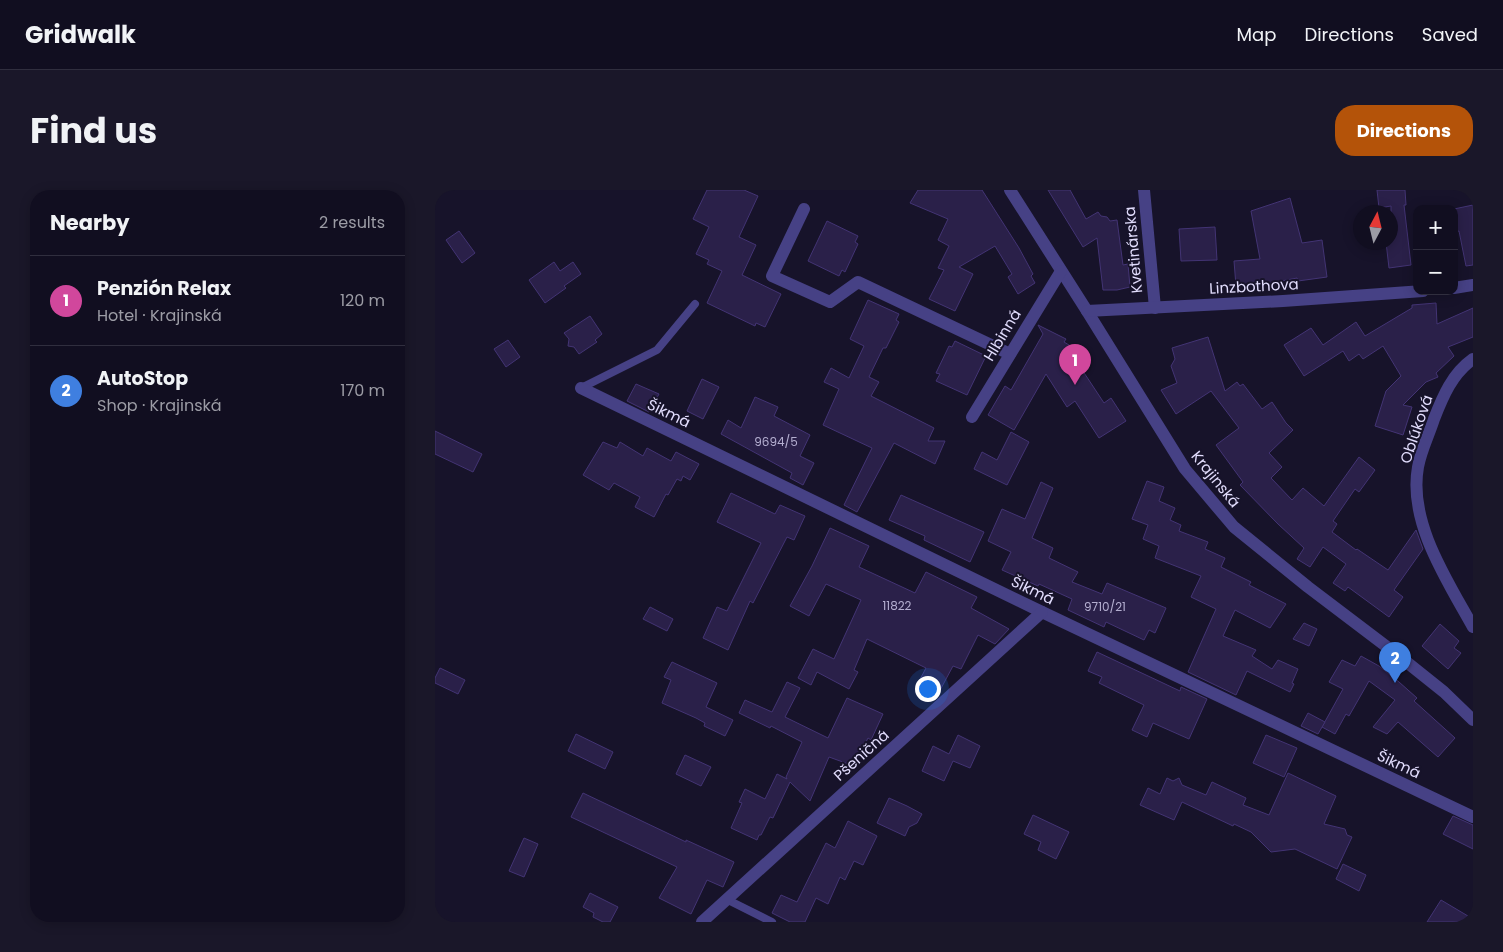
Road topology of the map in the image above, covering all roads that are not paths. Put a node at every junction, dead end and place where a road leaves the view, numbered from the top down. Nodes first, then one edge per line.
1 (1010, 190) edge
2 (1144, 190) edge
3 (804, 210) dead end
4 (1061, 271) junction
5 (1473, 285) edge
6 (1458, 287) edge
7 (1413, 292) edge
8 (695, 304) dead end
9 (1155, 308) junction
10 (1087, 310) junction
11 (1010, 354) junction
12 (1473, 360) edge
13 (581, 388) joint
14 (973, 417) dead end
15 (1042, 612) junction
16 (1473, 627) edge
17 (1473, 720) edge
18 (1473, 817) edge
19 (727, 899) junction
20 (702, 922) edge
21 (772, 922) edge

1 - 4 street, Krajinská
2 - 9 street, Kvetinárska
3 - 11 street
4 - 10 street, Krajinská
4 - 11 street, Hlbinná
5 - 6 street
7 - 9 street, Linzbothova
8 - 13 lane
9 - 10 street, Linzbothova
10 - 17 street, Krajinská
11 - 14 street, Hlbinná
12 - 16 street, Oblúková
13 - 15 street, Šikmá
15 - 18 street, Šikmá
15 - 19 street, Pšeničná
19 - 20 street, Pšeničná
19 - 21 lane

